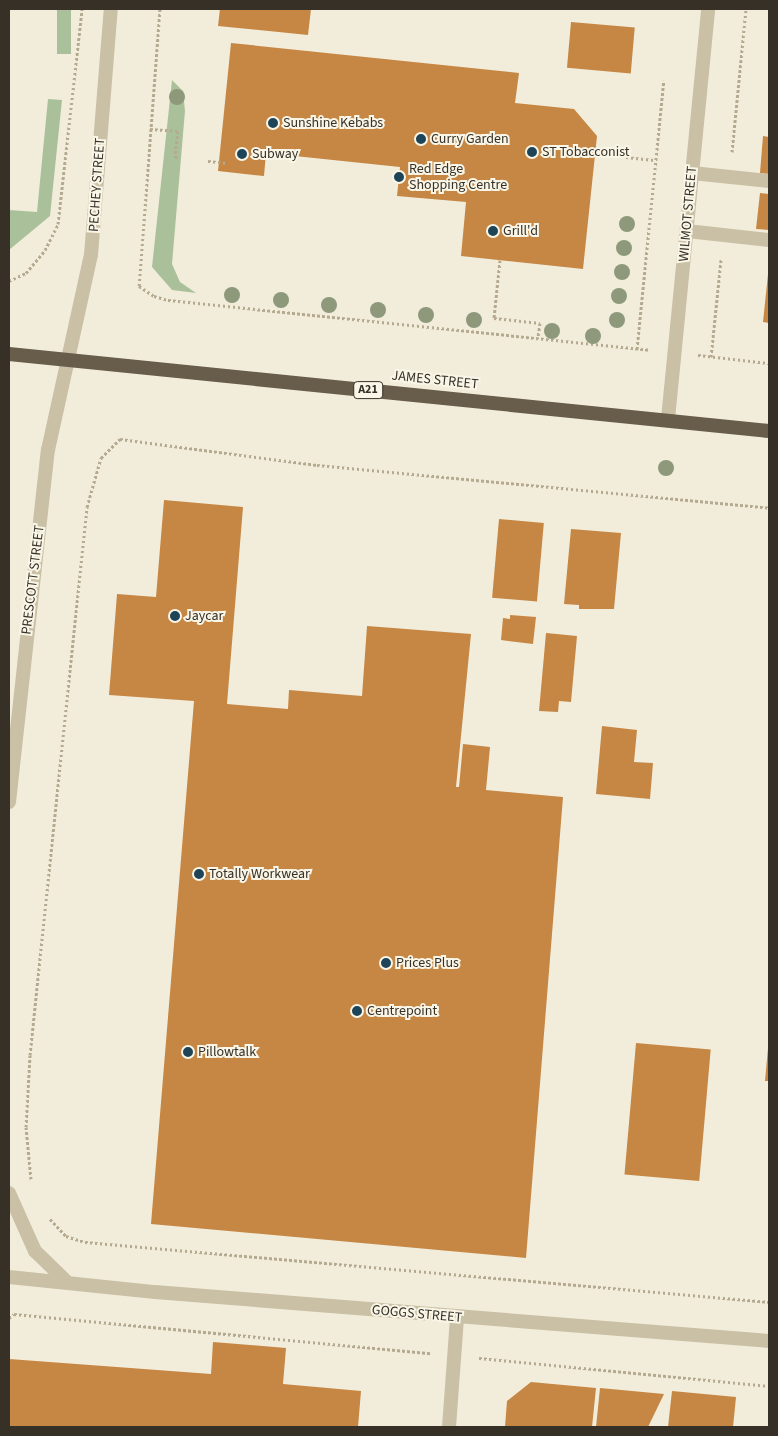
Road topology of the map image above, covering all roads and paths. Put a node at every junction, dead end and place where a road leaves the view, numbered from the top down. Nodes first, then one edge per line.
1 (82, 9) edge
2 (111, 9) edge
3 (160, 9) edge
4 (708, 9) edge
5 (664, 80) dead end
6 (150, 129) junction
7 (626, 157) dead end
8 (180, 158) dead end
9 (656, 160) junction
10 (208, 161) dead end
11 (226, 163) dead end
12 (692, 173) junction
13 (769, 181) edge
14 (687, 231) junction
15 (769, 240) edge
16 (500, 260) dead end
17 (9, 281) edge
18 (538, 338) junction
19 (9, 354) edge
20 (711, 357) dead end
21 (69, 359) junction
22 (769, 363) edge
23 (668, 419) junction
24 (769, 431) edge
25 (769, 508) edge
26 (9, 802) edge
27 (32, 1186) dead end
28 (9, 1193) edge
29 (44, 1212) dead end
30 (9, 1277) edge
31 (66, 1281) junction
32 (769, 1302) edge
33 (458, 1317) junction
34 (9, 1318) edge
35 (769, 1341) edge
36 (454, 1355) junction
37 (769, 1386) edge
38 (449, 1427) edge

1 - 17 path
2 - 21 street, PECHEY STREET
3 - 6 path
4 - 12 street, WILMOT STREET
5 - 9 path
6 - 8 path
6 - 18 path
7 - 9 path
9 - 18 path
10 - 11 path
12 - 13 street
12 - 14 street, WILMOT STREET
14 - 15 street
14 - 23 street, WILMOT STREET
16 - 18 path
19 - 21 highway, JAMES STREET / A21
20 - 22 path
21 - 23 highway, JAMES STREET / A21
21 - 26 street, PRESCOTT STREET
23 - 24 highway, JAMES STREET / A21
25 - 27 path
28 - 31 street
29 - 32 path
30 - 31 street, GOGGS STREET
31 - 33 street, GOGGS STREET
33 - 35 street, GOGGS STREET
33 - 36 street
34 - 36 path
36 - 37 path
36 - 38 street

